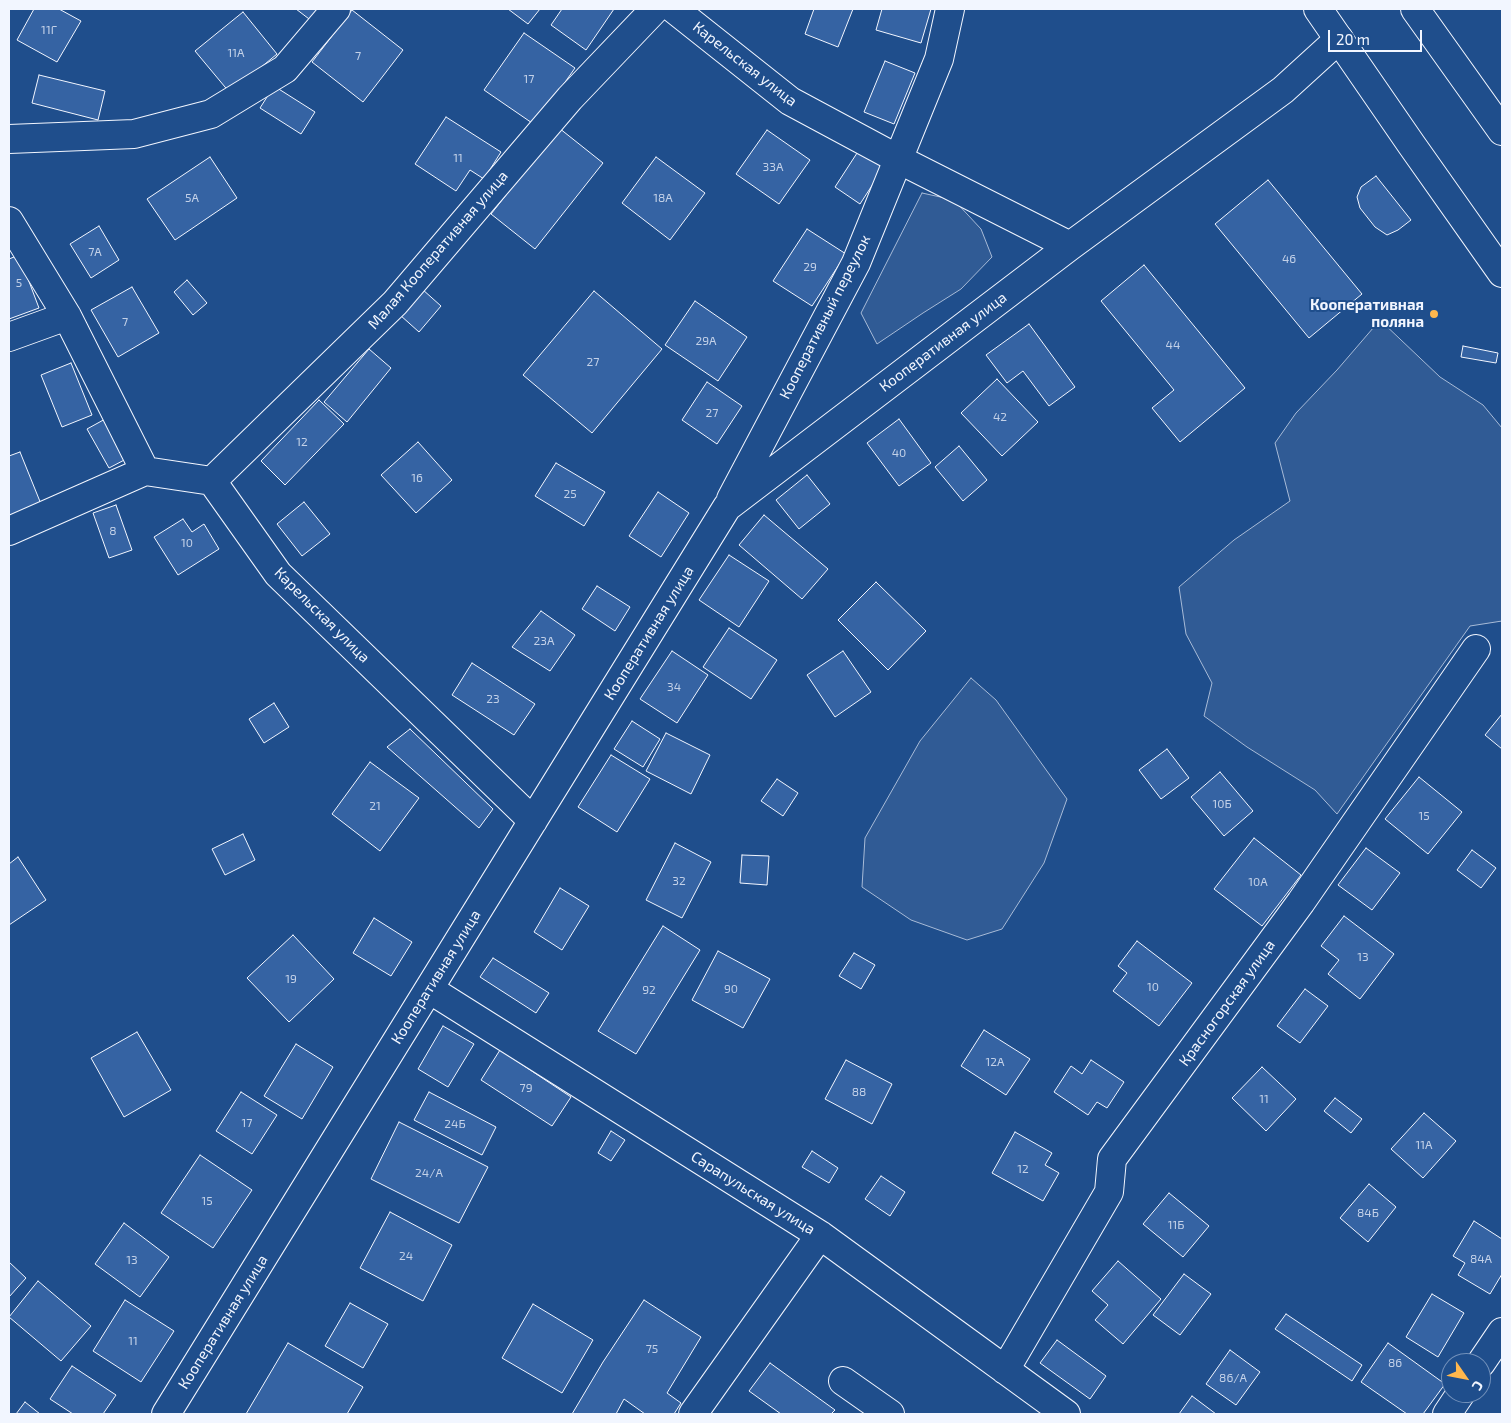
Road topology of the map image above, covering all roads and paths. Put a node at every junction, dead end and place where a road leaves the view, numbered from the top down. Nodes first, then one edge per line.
1 (336, 9) edge
2 (655, 9) edge
3 (674, 9) edge
4 (950, 9) edge
5 (1318, 9) edge
6 (1414, 9) edge
7 (1339, 39) junction
8 (1502, 131) edge
9 (9, 139) edge
10 (898, 159) junction
11 (9, 220) edge
12 (1070, 246) junction
13 (1502, 273) edge
14 (67, 316) junction
15 (9, 337) edge
16 (145, 471) junction
17 (212, 482) junction
18 (727, 507) junction
19 (9, 531) edge
20 (1476, 649) dead end
21 (533, 821) junction
22 (429, 989) junction
23 (820, 1236) junction
24 (1502, 1332) edge
25 (1488, 1353) edge
26 (1005, 1370) junction
27 (843, 1381) dead end
28 (1454, 1403) edge
29 (166, 1414) edge
30 (693, 1414) edge
31 (890, 1414) edge
32 (1066, 1414) edge
33 (1447, 1414) edge

1 - 9 street
2 - 17 street, Малая Кооперативная улица
3 - 10 street, Карельская улица
4 - 10 street, Кооперативный переулок
5 - 7 street
6 - 8 street
7 - 12 street, Кооперативная улица
7 - 13 street
10 - 12 street, Карельская улица
10 - 18 street, Кооперативный переулок
11 - 14 street
12 - 18 street, Кооперативная улица
14 - 15 street
14 - 16 street
16 - 17 street
16 - 19 street
17 - 21 street, Карельская улица
18 - 21 street, Кооперативная улица
20 - 26 street, Красногорская улица
21 - 22 street, Кооперативная улица
22 - 23 street, Сарапульская улица
22 - 29 street, Кооперативная улица
23 - 26 street, Сарапульская улица
23 - 30 street
24 - 25 street
26 - 32 street, Сарапульская улица
27 - 31 street
28 - 33 street

